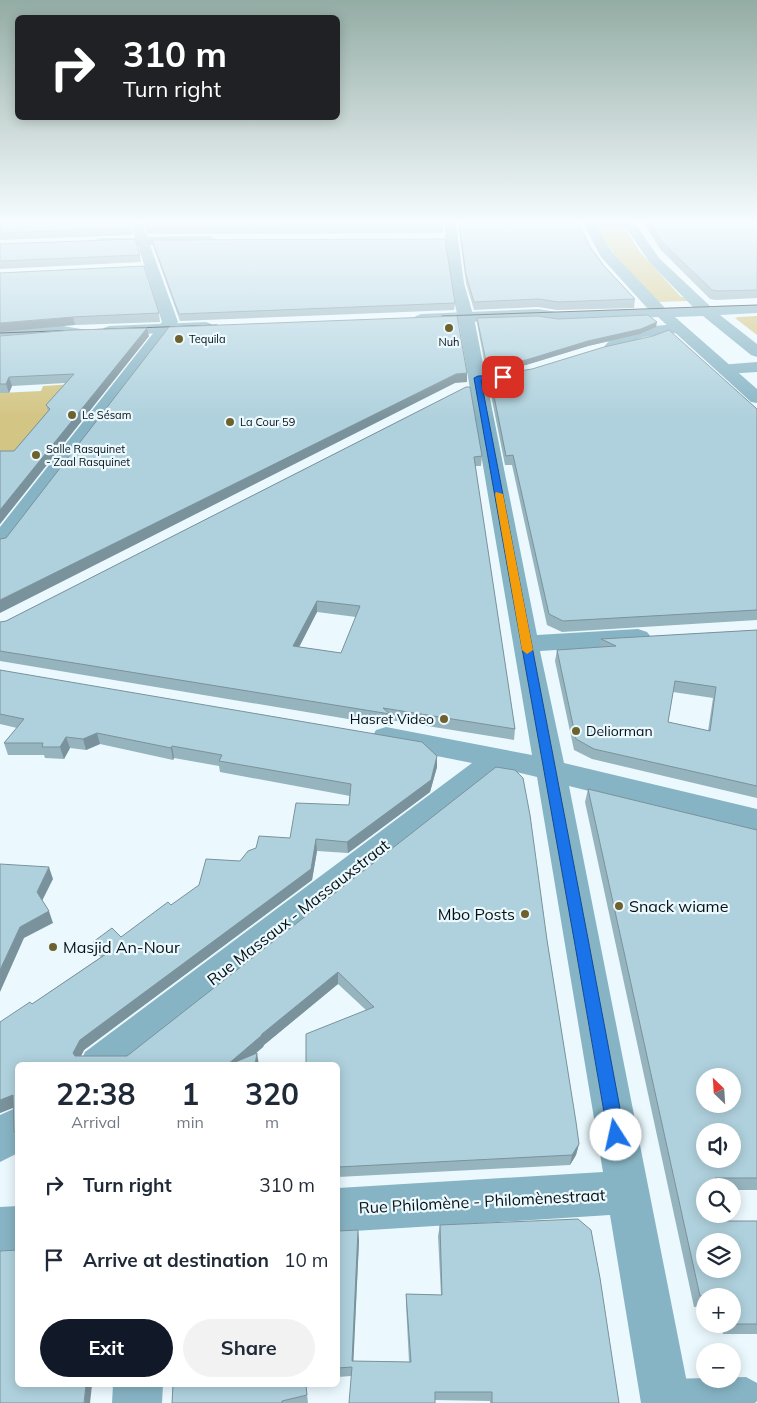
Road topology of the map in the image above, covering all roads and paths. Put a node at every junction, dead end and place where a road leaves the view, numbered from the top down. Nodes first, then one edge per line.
1 (161, 288) edge
2 (458, 288) edge
3 (638, 288) edge
4 (682, 288) edge
5 (757, 306) edge
6 (704, 308) junction
7 (658, 310) junction
8 (466, 317) junction
9 (410, 319) edge
10 (221, 326) edge
11 (166, 329) junction
12 (673, 330) junction
13 (0, 335) edge
14 (594, 352) edge
15 (757, 352) edge
16 (757, 367) edge
17 (725, 369) junction
18 (757, 398) edge
19 (0, 542) edge
20 (658, 636) edge
21 (526, 644) junction
22 (361, 732) edge
23 (498, 759) junction
24 (550, 770) junction
25 (757, 821) edge
26 (103, 1062) edge
27 (15, 1129) edge
28 (0, 1141) edge
29 (626, 1192) junction
30 (340, 1210) edge
31 (0, 1228) edge
32 (15, 1228) edge
33 (138, 1387) edge
34 (746, 1392) dead end
35 (665, 1399) edge
36 (137, 1403) edge

1 - 11 street
2 - 8 street
3 - 7 street
4 - 6 street
5 - 6 street
6 - 7 street
6 - 15 street
7 - 8 street
7 - 12 street
8 - 9 street
8 - 21 street
10 - 11 street
11 - 13 street
11 - 19 street
12 - 14 street
12 - 17 street
16 - 17 street
17 - 18 street
20 - 21 street
21 - 24 street
22 - 23 street
23 - 24 street
23 - 26 street, Rue Massaux - Massauxstraat
24 - 25 street
24 - 29 street
27 - 28 street
29 - 30 street, Rue Philomène - Philomènestraat
29 - 35 street
31 - 32 street
33 - 36 street
34 - 35 lane

